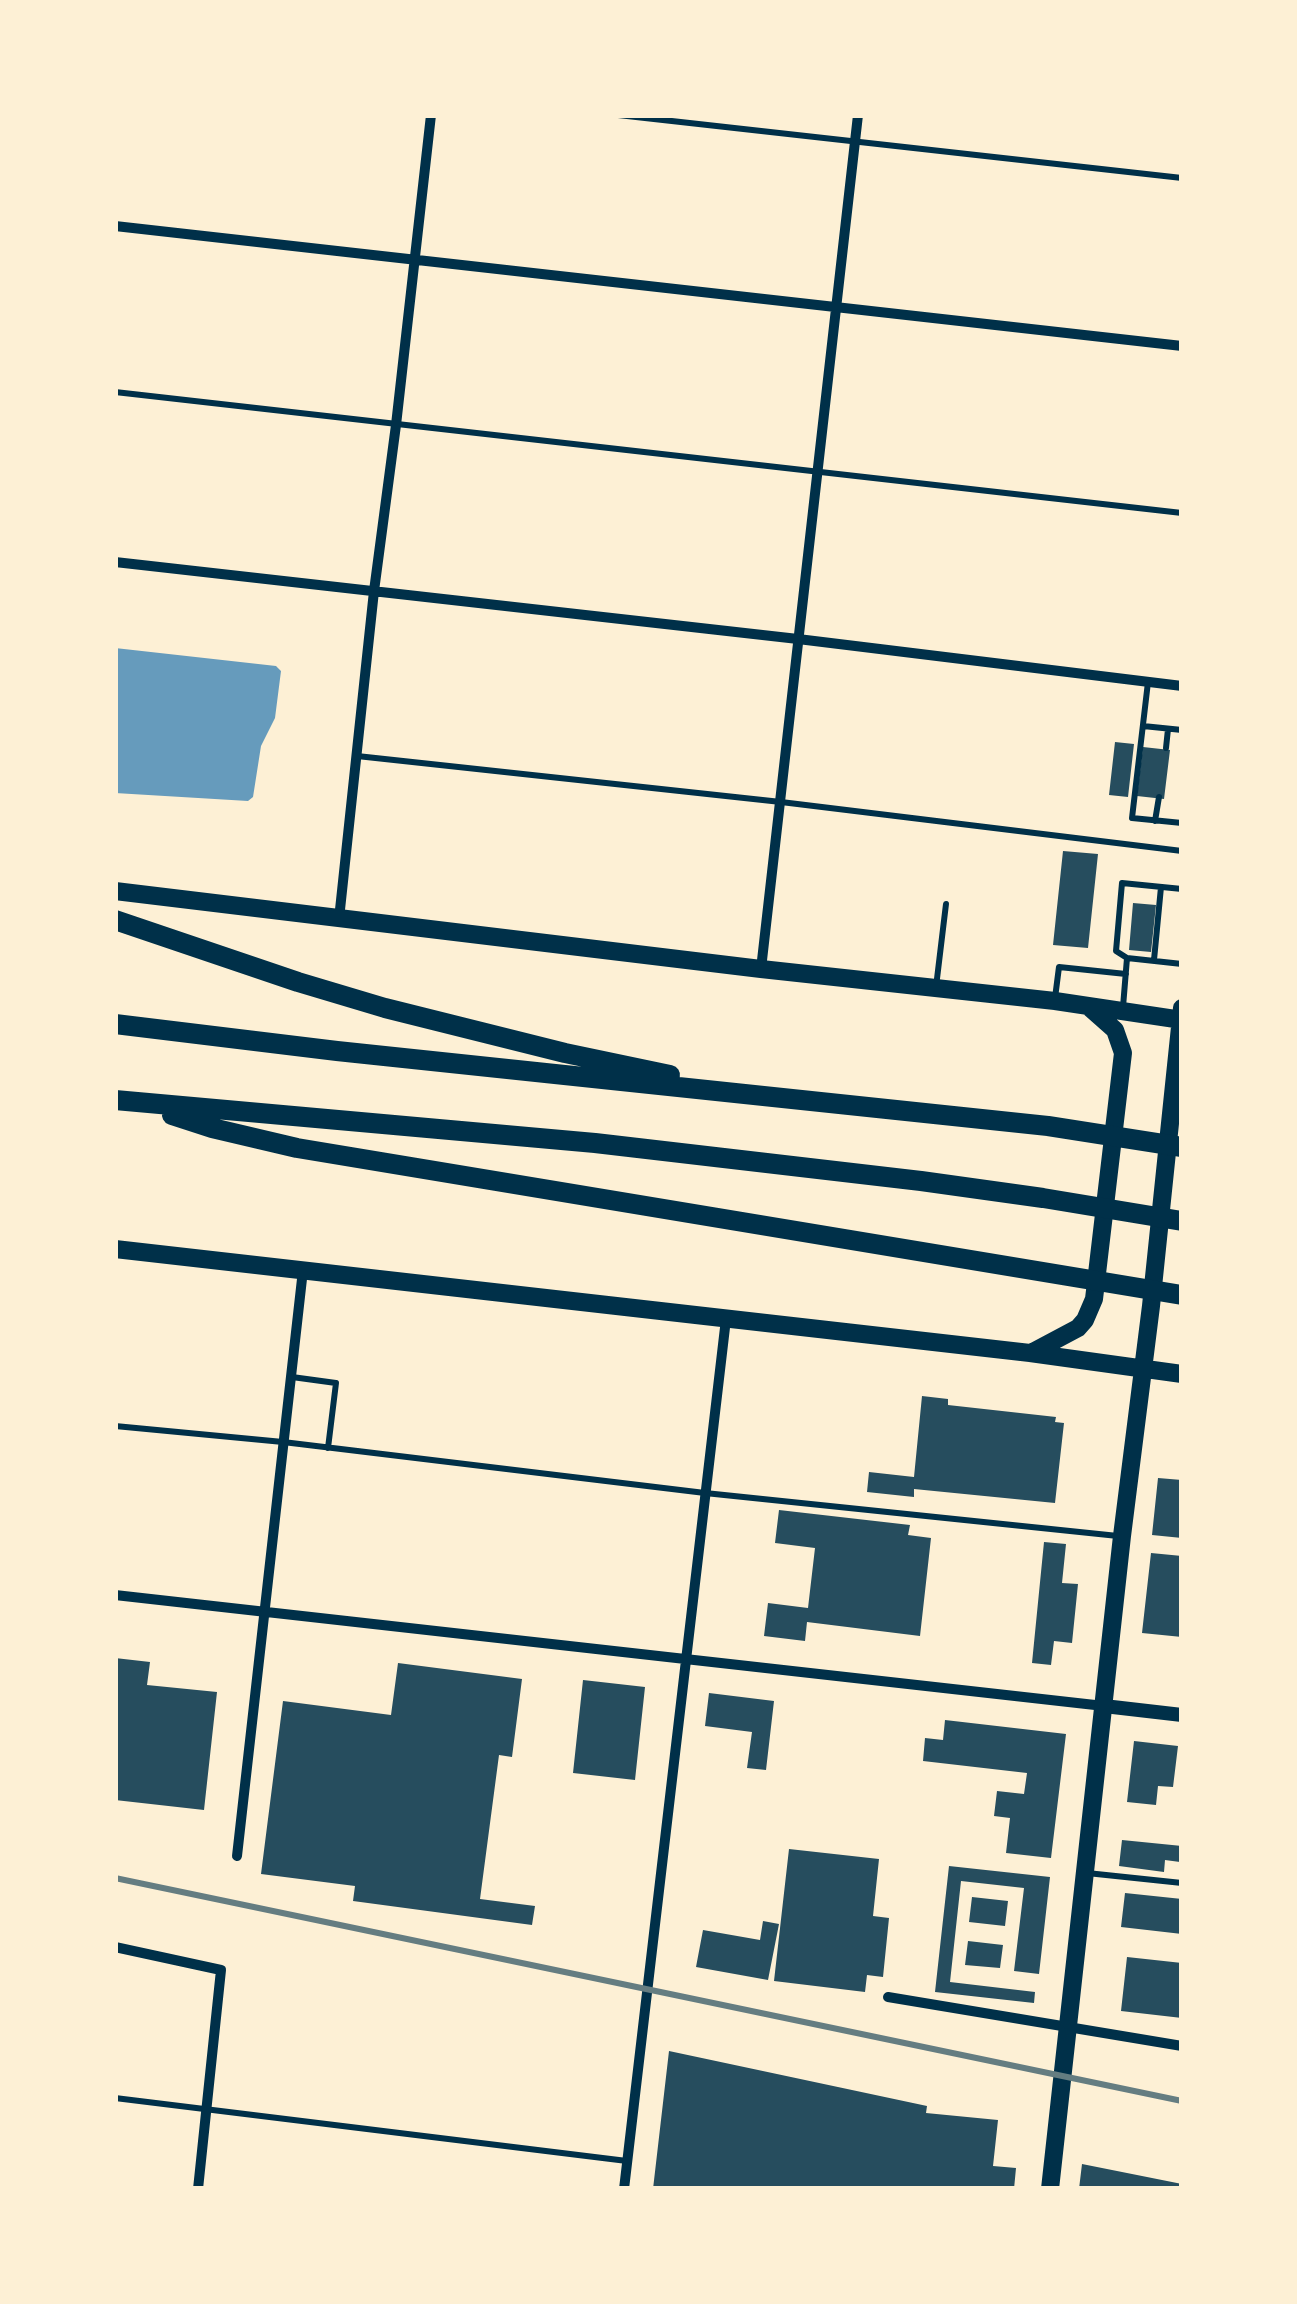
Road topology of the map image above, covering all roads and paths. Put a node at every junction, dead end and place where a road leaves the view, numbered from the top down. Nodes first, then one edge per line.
1 (431, 115) edge
2 (618, 115) edge
3 (858, 115) edge
4 (855, 142) junction
5 (1182, 178) edge
6 (115, 226) edge
7 (415, 260) junction
8 (836, 307) junction
9 (1182, 346) edge
10 (115, 392) edge
11 (396, 424) junction
12 (818, 472) junction
13 (1182, 513) edge
14 (115, 562) edge
15 (374, 591) junction
16 (798, 638) junction
17 (1148, 681) junction
18 (1182, 686) edge
19 (1143, 726) junction
20 (1168, 728) junction
21 (1182, 730) edge
22 (1166, 748) dead end
23 (355, 756) junction
24 (1159, 797) dead end
25 (780, 802) junction
26 (1156, 820) junction
27 (1182, 822) edge
28 (1182, 851) edge
29 (1161, 887) junction
30 (1182, 889) edge
31 (115, 891) edge
32 (946, 904) dead end
33 (339, 919) junction
34 (115, 920) edge
35 (1127, 958) junction
36 (1154, 961) junction
37 (1182, 964) edge
38 (762, 970) junction
39 (1126, 974) junction
40 (936, 988) junction
41 (1055, 1001) junction
42 (1088, 1006) junction
43 (1182, 1008) edge
44 (1122, 1010) junction
45 (1181, 1019) edge
46 (115, 1024) edge
47 (785, 1098) junction
48 (126, 1102) edge
49 (1182, 1147) edge
50 (1182, 1221) edge
51 (115, 1249) edge
52 (303, 1270) junction
53 (1182, 1296) edge
54 (726, 1319) junction
55 (1030, 1353) junction
56 (1143, 1368) junction
57 (1182, 1374) edge
58 (291, 1377) junction
59 (115, 1426) edge
60 (283, 1442) junction
61 (328, 1448) junction
62 (705, 1493) junction
63 (1122, 1536) junction
64 (115, 1595) edge
65 (264, 1611) junction
66 (685, 1659) junction
67 (1104, 1706) junction
68 (1182, 1714) edge
69 (236, 1856) dead end
70 (1086, 1872) junction
71 (1182, 1883) edge
72 (115, 1947) edge
73 (888, 1997) dead end
74 (1068, 2028) junction
75 (1182, 2046) edge
76 (115, 2098) edge
77 (206, 2108) junction
78 (627, 2161) junction
79 (198, 2189) edge
80 (624, 2189) edge
81 (1050, 2189) edge

1 - 7 street
2 - 4 lane
3 - 4 street
4 - 5 lane
4 - 8 street
6 - 7 street
7 - 8 street
7 - 11 street
8 - 9 street
8 - 12 street
10 - 11 lane
11 - 12 lane
11 - 15 street
12 - 13 lane
12 - 16 street
14 - 15 street
15 - 16 street
15 - 23 street
16 - 17 street
16 - 25 street
17 - 18 street
17 - 19 lane
19 - 20 lane
19 - 26 lane
20 - 21 lane
20 - 22 lane
23 - 25 lane
23 - 33 street
24 - 26 lane
25 - 28 lane
25 - 38 street
26 - 27 lane
29 - 30 lane
29 - 35 lane
29 - 36 lane
31 - 33 main road
32 - 40 lane
33 - 38 main road
34 - 47 highway
35 - 36 lane
35 - 39 lane
36 - 37 lane
38 - 40 main road
39 - 41 lane
39 - 44 lane
40 - 41 main road
41 - 42 main road
42 - 44 main road
42 - 55 main road
43 - 45 main road
44 - 45 main road
45 - 56 main road
46 - 47 highway
47 - 49 highway
48 - 50 highway
48 - 53 highway
51 - 52 main road
52 - 54 main road
52 - 58 street
54 - 55 main road
54 - 62 street
55 - 56 main road
56 - 57 main road
56 - 63 main road
58 - 60 street
58 - 61 lane
59 - 60 lane
60 - 61 lane
60 - 65 street
61 - 62 lane
62 - 63 lane
62 - 66 street
63 - 67 main road
64 - 65 street
65 - 66 street
65 - 69 street
66 - 67 street
66 - 78 street
67 - 68 street
67 - 70 main road
70 - 71 lane
70 - 74 main road
72 - 77 street
73 - 74 street
74 - 75 street
74 - 81 main road
76 - 77 lane
77 - 78 lane
77 - 79 street
78 - 80 street

